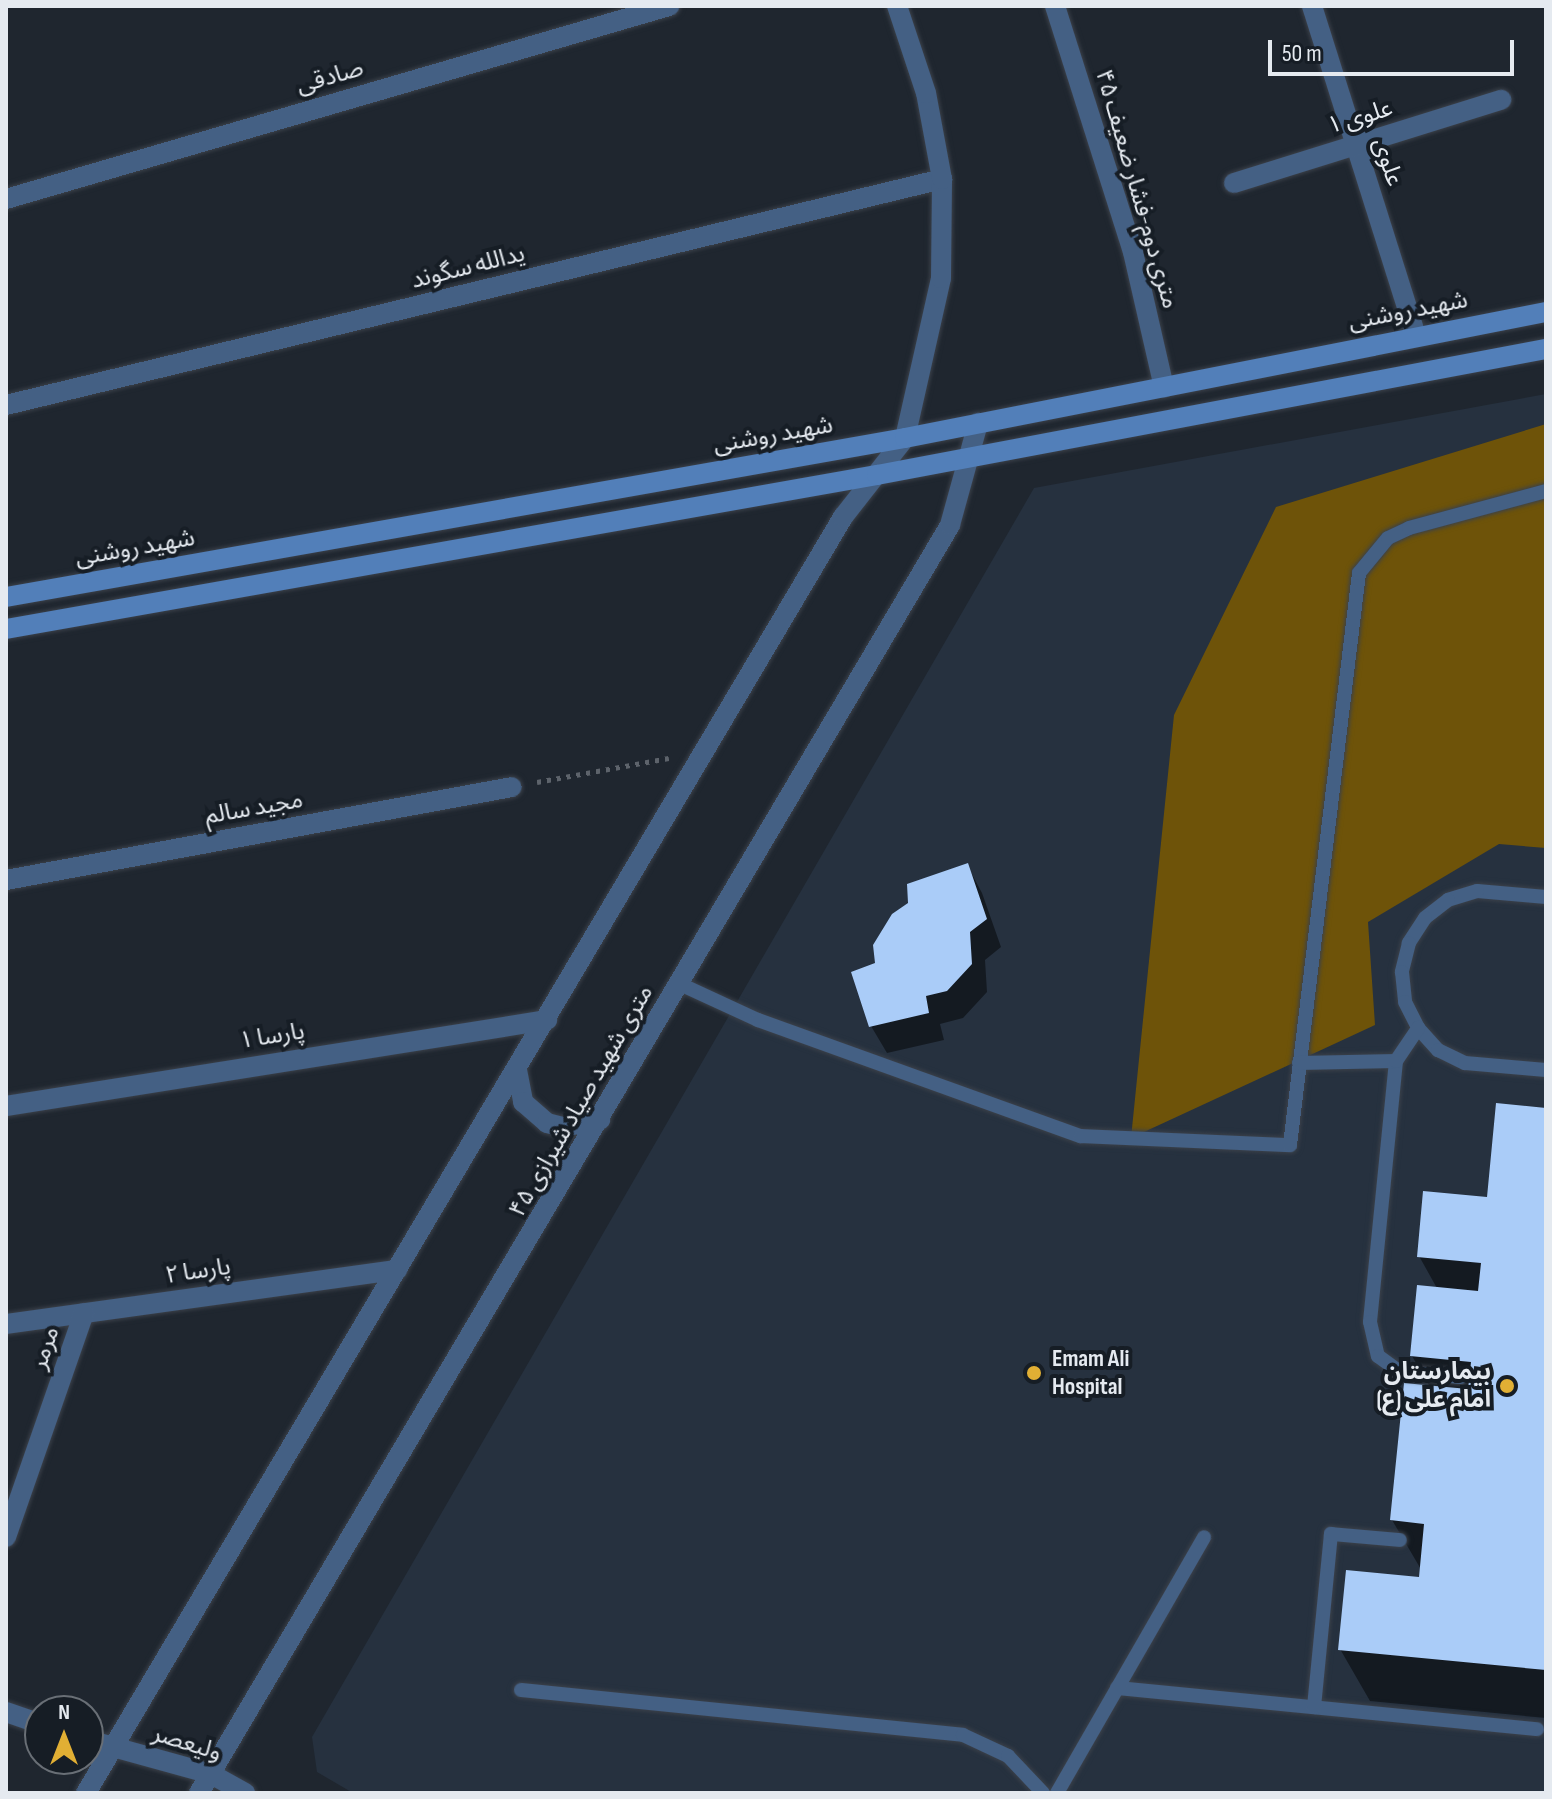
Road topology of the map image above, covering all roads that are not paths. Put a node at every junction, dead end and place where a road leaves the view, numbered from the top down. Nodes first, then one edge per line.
1 (669, 6) edge
2 (897, 6) edge
3 (1055, 6) edge
4 (1312, 6) edge
5 (1501, 100) dead end
6 (1356, 145) junction
7 (942, 179) junction
8 (1234, 183) dead end
9 (6, 199) edge
10 (1546, 312) edge
11 (1416, 335) junction
12 (1546, 349) edge
13 (1164, 387) junction
14 (6, 405) edge
15 (978, 423) junction
16 (905, 438) junction
17 (970, 458) junction
18 (877, 475) junction
19 (1546, 491) edge
20 (6, 597) edge
21 (6, 629) edge
22 (512, 787) road end
23 (6, 880) edge
24 (1546, 897) edge
25 (680, 984) junction
26 (547, 1020) junction
27 (1418, 1028) junction
28 (1396, 1061) junction
29 (1299, 1063) junction
30 (517, 1070) junction
31 (1546, 1070) edge
32 (6, 1106) edge
33 (600, 1120) junction
34 (397, 1270) junction
35 (84, 1313) junction
36 (6, 1324) edge
37 (1461, 1377) dead end
38 (6, 1537) edge
39 (1204, 1537) dead end
40 (1400, 1540) dead end
41 (1117, 1688) junction
42 (521, 1690) dead end
43 (1314, 1707) junction
44 (1537, 1729) dead end
45 (104, 1746) edge
46 (113, 1749) junction
47 (211, 1774) junction
48 (86, 1793) edge
49 (199, 1793) edge
50 (245, 1793) edge
51 (1043, 1793) edge
52 (1057, 1793) edge

1 - 9 street, صادقی
2 - 7 street
3 - 13 street, ۴۵ متری دوم-فشار ضعیف
4 - 6 street, علوی
5 - 6 street, علوی ۱
6 - 8 street, علوی ۱
6 - 11 street, علوی
7 - 14 street, یدالله سگوند
7 - 16 street
10 - 11 main road, شهید روشنی
11 - 13 main road, شهید روشنی
12 - 17 main road
13 - 15 main road, شهید روشنی
15 - 16 main road, شهید روشنی
15 - 17 street, ۴۵ متری شهید صیاد شیرازی
16 - 18 street
16 - 20 main road, شهید روشنی
17 - 18 main road
17 - 25 street, ۴۵ متری شهید صیاد شیرازی
18 - 21 main road
18 - 26 street
19 - 29 lane
22 - 23 street, مجید سالم
24 - 27 lane
25 - 29 lane
25 - 33 street, ۴۵ متری شهید صیاد شیرازی
26 - 30 street
26 - 32 street, پارسا ۱
27 - 28 lane
27 - 31 lane
28 - 29 lane
28 - 37 lane
30 - 33 street
30 - 34 street
33 - 47 street, ۴۵ متری شهید صیاد شیرازی
34 - 35 street, پارسا ۲
34 - 46 street
35 - 36 street, پارسا ۲
35 - 38 street, مرمر
39 - 41 lane
40 - 43 lane
41 - 43 lane
41 - 52 lane
42 - 51 lane
43 - 44 lane
45 - 46 street, ولیعصر
46 - 47 street, ولیعصر
46 - 48 street
47 - 49 street, ۴۵ متری شهید صیاد شیرازی
47 - 50 street, ولیعصر

